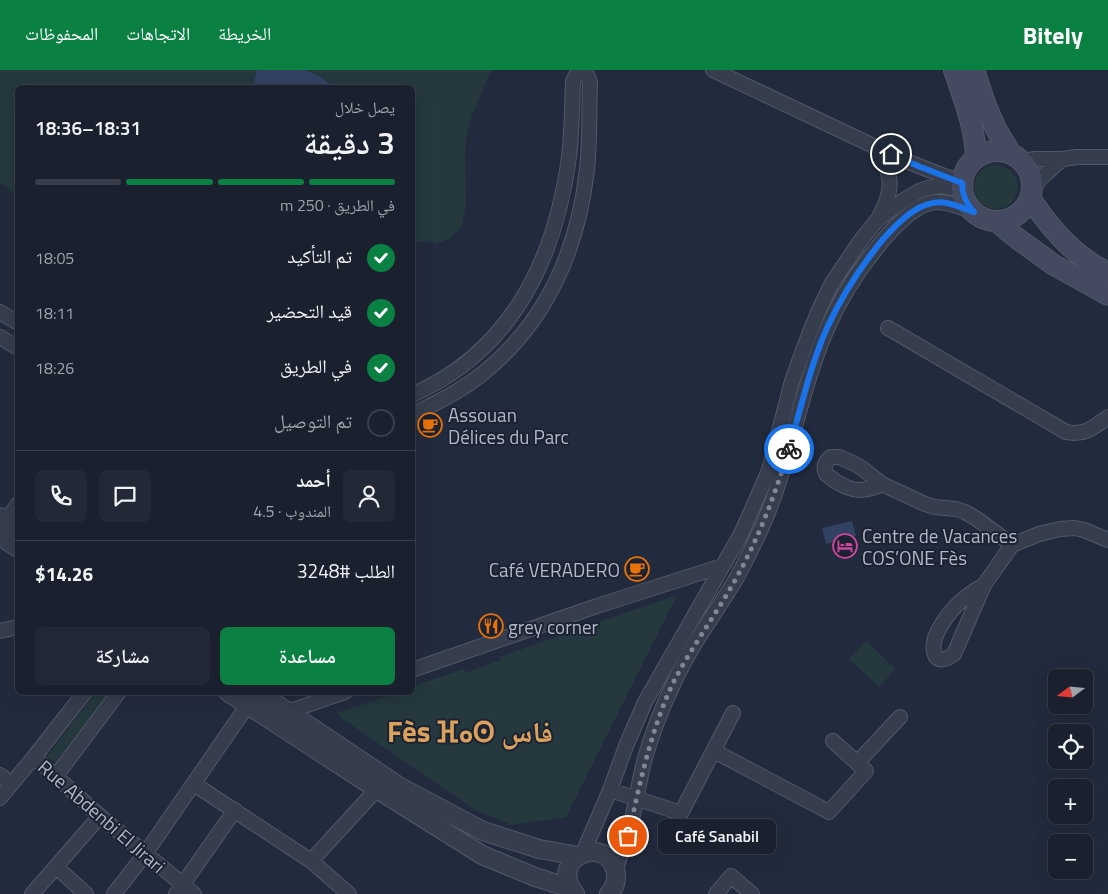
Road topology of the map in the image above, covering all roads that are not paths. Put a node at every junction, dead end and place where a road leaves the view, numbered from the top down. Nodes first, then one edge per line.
1 (579, 70) edge
2 (585, 70) edge
3 (713, 70) edge
4 (954, 70) edge
5 (974, 70) edge
6 (881, 149) junction
7 (1108, 157) edge
8 (976, 158) junction
9 (1017, 158) junction
10 (1062, 159) junction
11 (568, 163) junction
12 (587, 168) junction
13 (962, 186) junction
14 (1030, 195) junction
15 (974, 212) junction
16 (878, 219) junction
17 (996, 221) junction
18 (1108, 273) edge
19 (1108, 295) edge
20 (0, 312) edge
21 (15, 322) edge
22 (888, 328) dead end
23 (0, 337) edge
24 (15, 346) edge
25 (415, 394) edge
26 (415, 414) edge
27 (1108, 417) edge
28 (882, 484) dead end
29 (15, 510) edge
30 (6, 526) edge
31 (1108, 540) edge
32 (15, 542) edge
33 (1012, 545) junction
34 (722, 566) junction
35 (984, 585) junction
36 (15, 628) edge
37 (0, 632) edge
38 (415, 669) edge
39 (80, 695) edge
40 (117, 695) edge
41 (239, 695) edge
42 (338, 695) edge
43 (253, 699) edge
44 (733, 713) dead end
45 (282, 718) junction
46 (900, 718) dead end
47 (832, 741) dead end
48 (714, 751) junction
49 (34, 757) junction
50 (857, 763) junction
51 (0, 775) edge
52 (56, 776) junction
53 (11, 784) junction
54 (194, 784) junction
55 (377, 789) junction
56 (610, 790) junction
57 (0, 798) edge
58 (636, 799) junction
59 (235, 810) junction
60 (100, 816) junction
61 (145, 854) junction
62 (580, 854) junction
63 (311, 861) junction
64 (56, 866) junction
65 (615, 886) edge
66 (184, 891) edge
67 (573, 891) edge
68 (32, 894) edge
69 (86, 894) edge
70 (114, 894) edge
71 (349, 894) edge
72 (716, 894) edge
73 (752, 894) edge

1 - 11 street
2 - 12 street
3 - 6 street
4 - 8 main road
5 - 9 main road
6 - 13 street
6 - 16 street
7 - 10 street
8 - 9 main road
8 - 13 main road
9 - 10 street
9 - 14 main road
10 - 14 street
11 - 12 street
11 - 25 street
12 - 26 street
13 - 15 main road
13 - 16 street
14 - 17 main road
14 - 18 main road
15 - 17 main road
15 - 58 street
16 - 34 street
17 - 19 main road
20 - 21 street
22 - 27 street
23 - 24 street
28 - 33 street
29 - 30 street
30 - 32 street
31 - 33 street
33 - 35 street
34 - 38 street
34 - 56 street
35 - 35 street
36 - 37 street
39 - 49 street
40 - 52 street
41 - 43 street
42 - 45 street
43 - 45 street
43 - 54 street
44 - 48 street
45 - 55 street
45 - 62 street
46 - 50 street
47 - 50 street
48 - 50 street
48 - 58 street
49 - 52 street, Rue Abdenbi El Jirari
49 - 53 street
51 - 53 street
52 - 60 street, Rue Abdenbi El Jirari
53 - 57 street
54 - 59 street
54 - 61 street
55 - 63 street
55 - 67 street
56 - 58 street
56 - 62 street
58 - 65 street
59 - 63 street
59 - 66 street
60 - 61 street, Rue Abdenbi El Jirari
60 - 64 street
61 - 66 street, Rue Abdenbi El Jirari
61 - 70 street
62 - 65 street
62 - 67 street
63 - 71 street
64 - 68 street
64 - 69 street
72 - 73 street

